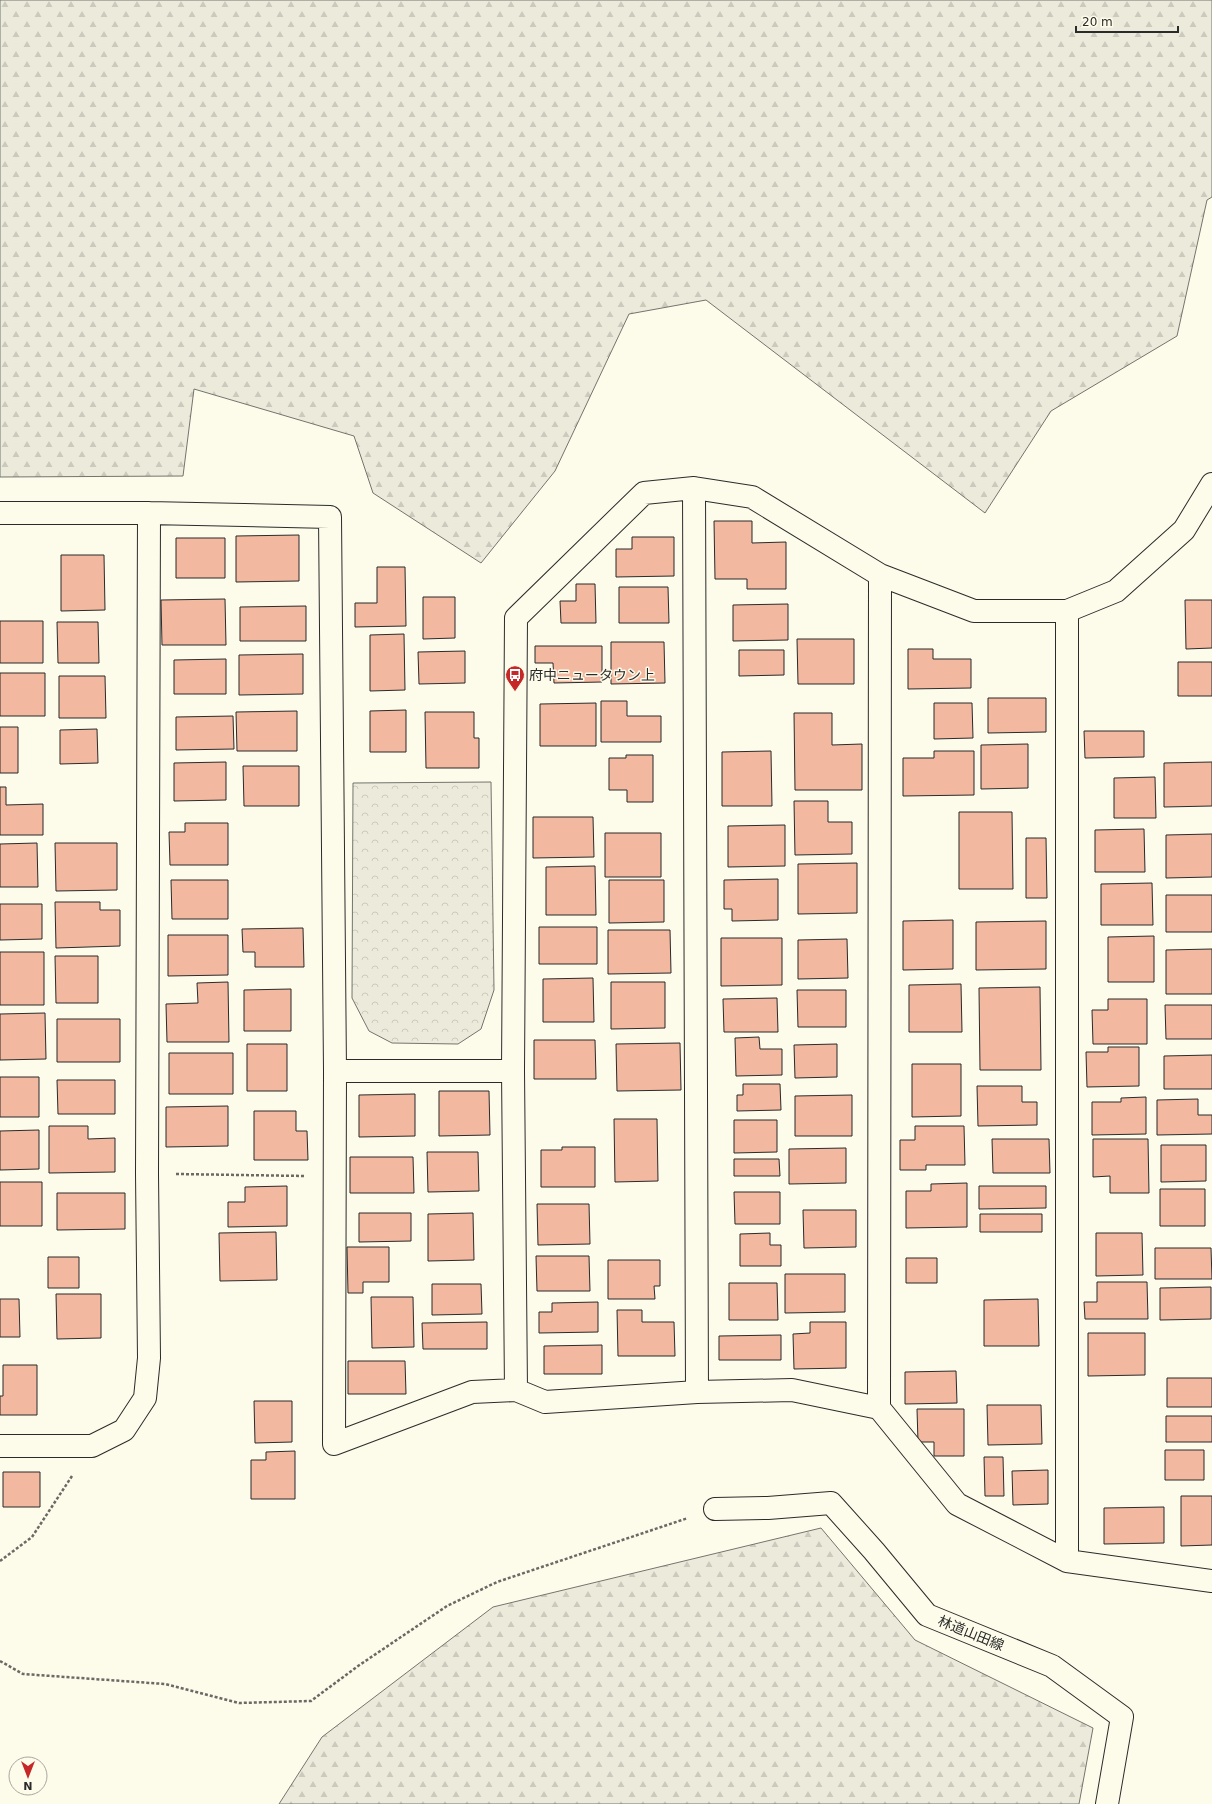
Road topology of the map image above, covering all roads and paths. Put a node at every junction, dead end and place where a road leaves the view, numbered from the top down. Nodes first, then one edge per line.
1 (1212, 484) edge
2 (694, 488) junction
3 (0, 513) edge
4 (149, 513) junction
5 (880, 575) junction
6 (1067, 611) junction
7 (335, 1071) junction
8 (513, 1071) junction
9 (147, 1174) junction
10 (333, 1176) junction
11 (516, 1390) junction
12 (697, 1392) junction
13 (879, 1408) junction
14 (0, 1446) edge
15 (92, 1446) junction
16 (715, 1510) joint
17 (0, 1561) edge
18 (1067, 1561) junction
19 (1212, 1581) edge
20 (0, 1661) edge
21 (1107, 1804) edge

1 - 6 street
2 - 5 street
2 - 8 street
2 - 12 street
3 - 4 street
4 - 7 street
4 - 9 street
5 - 6 street
5 - 13 street
6 - 18 street
7 - 8 street
7 - 10 street
8 - 11 street
9 - 10 path
9 - 15 street
10 - 11 street
11 - 12 street
12 - 13 street
13 - 18 street
14 - 15 street
15 - 17 path
16 - 20 path
16 - 21 street, 林道山田線
18 - 19 street

